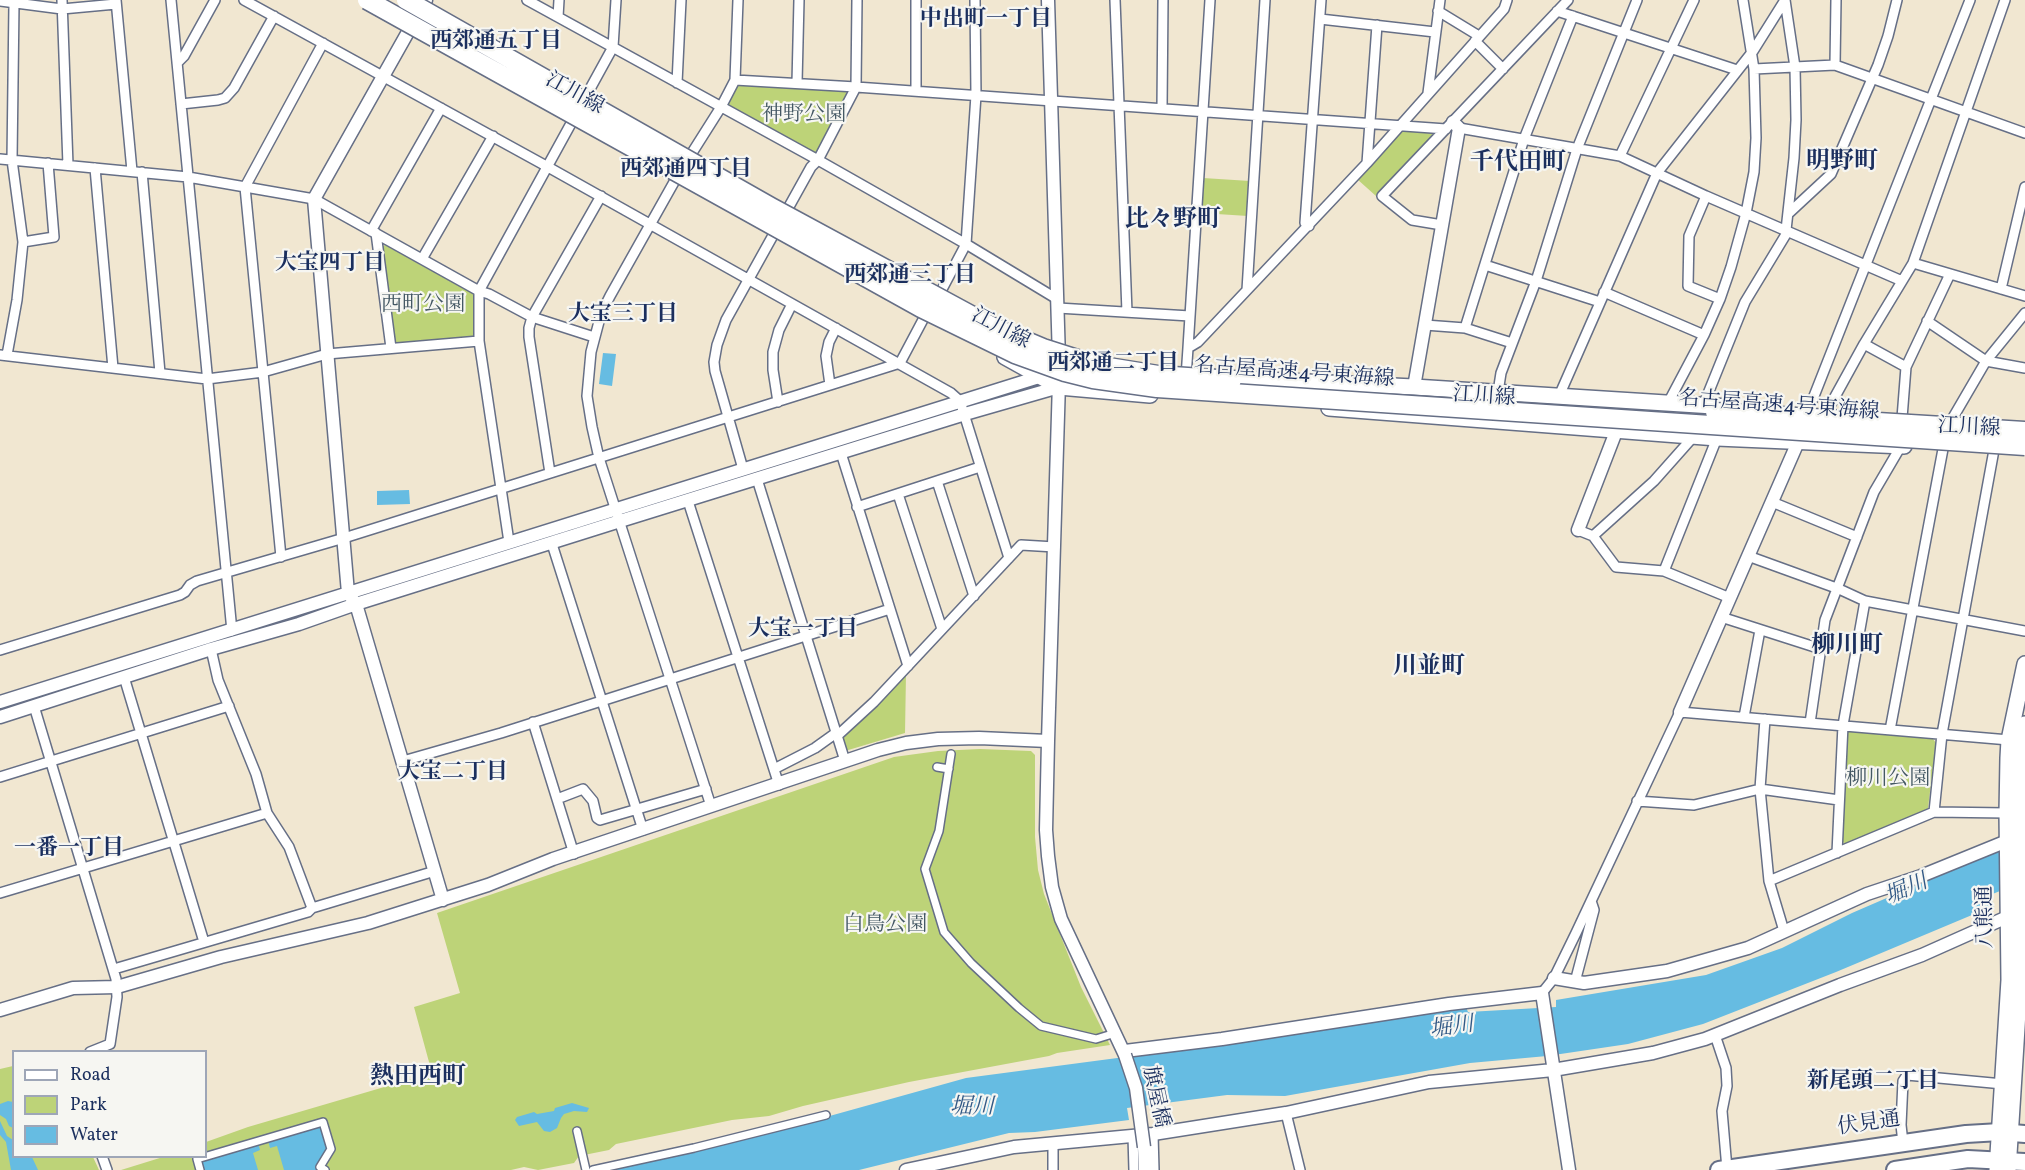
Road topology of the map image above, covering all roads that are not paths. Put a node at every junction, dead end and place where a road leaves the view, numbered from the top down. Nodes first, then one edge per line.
1 (0, 0) edge
2 (171, 0) edge
3 (215, 0) edge
4 (244, 0) edge
5 (356, 0) edge
6 (366, 0) edge
7 (386, 0) edge
8 (527, 0) edge
9 (559, 0) edge
10 (616, 0) edge
11 (681, 0) edge
12 (738, 0) edge
13 (799, 0) edge
14 (857, 0) edge
15 (916, 0) edge
16 (975, 0) edge
17 (1048, 0) edge
18 (1115, 0) edge
19 (1163, 0) edge
20 (1210, 0) edge
21 (1265, 0) edge
22 (1321, 0) edge
23 (1440, 0) edge
24 (1507, 0) edge
25 (1568, 0) edge
26 (1637, 0) edge
27 (1694, 0) edge
28 (1743, 0) edge
29 (1785, 0) edge
30 (1836, 0) edge
31 (1897, 0) edge
32 (1970, 0) edge
33 (2005, 0) edge
34 (418, 1) edge
35 (116, 2) edge
36 (14, 3) junction
37 (62, 4) edge
38 (1438, 11) junction
39 (1557, 11) junction
40 (274, 16) junction
41 (1573, 16) junction
42 (558, 17) junction
43 (1320, 19) junction
44 (1377, 26) junction
45 (408, 29) junction
46 (1435, 32) junction
47 (1623, 33) junction
48 (1477, 39) junction
49 (324, 43) junction
50 (613, 47) junction
51 (1671, 49) junction
52 (1753, 51) junction
53 (177, 63) junction
54 (1835, 64) junction
55 (1795, 67) junction
56 (1503, 69) junction
57 (1754, 69) junction
58 (1737, 70) junction
59 (383, 76) junction
60 (1872, 78) junction
61 (735, 80) junction
62 (677, 83) junction
63 (797, 83) junction
64 (856, 87) junction
65 (916, 91) junction
66 (1428, 94) junction
67 (976, 95) junction
68 (587, 98) junction
69 (1931, 100) junction
70 (1052, 101) junction
71 (181, 104) junction
72 (1119, 105) junction
73 (721, 107) junction
74 (441, 108) junction
75 (1162, 108) junction
76 (1202, 111) junction
77 (1966, 112) junction
78 (1258, 115) junction
79 (1313, 118) junction
80 (574, 119) junction
81 (1371, 122) junction
82 (1400, 125) junction
83 (1453, 126) junction
84 (2025, 133) edge
85 (493, 136) junction
86 (1524, 139) junction
87 (1577, 149) junction
88 (690, 156) junction
89 (1620, 156) junction
90 (0, 159) edge
91 (12, 160) junction
92 (818, 160) junction
93 (48, 163) junction
94 (1367, 163) junction
95 (68, 165) junction
96 (548, 167) junction
97 (95, 168) junction
98 (137, 172) junction
99 (1657, 174) junction
100 (678, 176) junction
101 (188, 177) junction
102 (730, 183) junction
103 (244, 187) junction
104 (2025, 187) edge
105 (601, 196) junction
106 (1706, 196) junction
107 (314, 199) junction
108 (787, 211) junction
109 (1746, 213) junction
110 (1789, 213) junction
111 (651, 224) junction
112 (1442, 225) junction
113 (1310, 226) junction
114 (776, 231) junction
115 (1787, 231) junction
116 (373, 232) junction
117 (23, 242) junction
118 (966, 244) junction
119 (422, 259) junction
120 (1913, 263) junction
121 (1485, 265) junction
122 (1865, 265) junction
123 (1950, 274) junction
124 (748, 279) junction
125 (1902, 281) junction
126 (1536, 282) junction
127 (2001, 289) junction
128 (1247, 290) junction
129 (478, 291) junction
130 (1604, 292) junction
131 (939, 295) junction
132 (2025, 296) edge
133 (1720, 299) junction
134 (1600, 302) junction
135 (792, 303) junction
136 (1058, 303) junction
137 (1127, 312) junction
138 (2025, 313) edge
139 (926, 314) junction
140 (1190, 316) junction
141 (532, 317) junction
142 (1927, 321) junction
143 (1425, 325) junction
144 (836, 328) junction
145 (1465, 328) junction
146 (1704, 335) junction
147 (594, 337) junction
148 (479, 341) junction
149 (1512, 342) junction
150 (1864, 344) junction
151 (391, 348) junction
152 (1188, 348) junction
153 (327, 354) junction
154 (3, 355) edge
155 (1986, 361) junction
156 (900, 363) junction
157 (1059, 365) junction
158 (1906, 367) junction
159 (113, 368) junction
160 (2025, 368) edge
161 (263, 372) junction
162 (160, 373) junction
163 (1042, 376) junction
164 (1186, 377) junction
165 (207, 379) junction
166 (830, 385) junction
167 (1059, 387) junction
168 (1414, 387) junction
169 (1498, 393) junction
170 (1559, 396) junction
171 (960, 401) junction
172 (778, 402) junction
173 (1668, 404) junction
174 (1703, 406) junction
175 (1808, 412) junction
176 (1826, 413) junction
177 (964, 414) junction
178 (728, 418) junction
179 (1902, 418) junction
180 (1951, 422) junction
181 (2025, 426) edge
182 (1617, 429) junction
183 (2025, 431) edge
184 (1694, 436) junction
185 (1717, 438) junction
186 (1798, 442) junction
187 (1901, 446) junction
188 (2025, 446) edge
189 (1943, 449) junction
190 (1994, 450) junction
191 (841, 453) junction
192 (2025, 453) edge
193 (599, 458) junction
194 (980, 467) junction
195 (743, 469) junction
196 (550, 473) junction
197 (757, 479) junction
198 (937, 481) junction
199 (502, 489) junction
200 (898, 494) junction
201 (688, 501) junction
202 (1772, 502) junction
203 (857, 507) junction
204 (618, 516) junction
205 (1578, 530) joint
206 (1593, 536) junction
207 (1857, 537) junction
208 (344, 538) junction
209 (509, 542) junction
210 (552, 544) junction
211 (1055, 547) junction
212 (1749, 556) junction
213 (281, 557) junction
214 (1009, 558) junction
215 (1664, 571) junction
216 (226, 574) junction
217 (1839, 589) junction
218 (348, 592) junction
219 (974, 596) junction
220 (1730, 598) junction
221 (1865, 601) junction
222 (356, 604) junction
223 (890, 609) junction
224 (1912, 609) junction
225 (1721, 617) junction
226 (1964, 620) junction
227 (942, 629) junction
228 (1760, 630) junction
229 (232, 631) junction
230 (2025, 631) edge
231 (806, 637) junction
232 (211, 649) junction
233 (1821, 649) junction
234 (0, 651) edge
235 (739, 657) junction
236 (2025, 664) edge
237 (908, 666) junction
238 (124, 677) junction
239 (670, 678) junction
240 (602, 699) junction
241 (0, 702) edge
242 (34, 706) junction
243 (229, 706) junction
244 (1680, 712) junction
245 (0, 717) edge
246 (1744, 717) junction
247 (1765, 719) junction
248 (533, 722) junction
249 (1810, 723) junction
250 (2025, 724) edge
251 (1843, 725) junction
252 (1890, 730) junction
253 (141, 734) junction
254 (837, 734) junction
255 (1942, 734) junction
256 (2009, 740) junction
257 (1048, 741) junction
258 (951, 754) dead end
259 (2022, 756) edge
260 (51, 761) junction
261 (403, 761) junction
262 (845, 761) junction
263 (937, 768) dead end
264 (774, 769) junction
265 (949, 769) junction
266 (0, 777) edge
267 (778, 785) junction
268 (706, 789) junction
269 (1760, 789) junction
270 (557, 799) junction
271 (1839, 800) junction
272 (1637, 801) junction
273 (711, 806) junction
274 (637, 809) junction
275 (1934, 812) junction
276 (267, 813) junction
277 (2007, 813) junction
278 (644, 830) junction
279 (2016, 840) edge
280 (174, 842) junction
281 (1837, 852) junction
282 (574, 854) junction
283 (84, 869) junction
284 (435, 871) junction
285 (1770, 881) junction
286 (0, 893) edge
287 (443, 900) junction
288 (1591, 901) junction
289 (312, 908) junction
290 (2018, 912) edge
291 (1784, 931) junction
292 (204, 942) junction
293 (114, 969) junction
294 (1554, 978) junction
295 (2023, 980) edge
296 (1575, 982) junction
297 (117, 987) junction
298 (1543, 995) junction
299 (0, 1010) edge
300 (2022, 1017) edge
301 (1109, 1035) dead end
302 (1715, 1035) junction
303 (2021, 1047) edge
304 (95, 1050) edge
305 (1125, 1053) junction
306 (1552, 1066) junction
307 (2002, 1084) junction
308 (1286, 1113) junction
309 (826, 1115) dead end
310 (577, 1131) dead end
311 (2012, 1133) edge
312 (1153, 1134) junction
313 (727, 1136) dead end
314 (1133, 1136) junction
315 (1053, 1143) junction
316 (1903, 1143) junction
317 (207, 1156) edge
318 (2007, 1165) edge
319 (1723, 1169) edge
320 (325, 1170) edge
321 (586, 1170) edge
322 (592, 1170) edge
323 (910, 1170) edge
324 (1053, 1170) edge
325 (1134, 1170) edge
326 (1145, 1170) edge
327 (1154, 1170) edge
328 (1300, 1170) edge
329 (1569, 1170) edge
330 (1895, 1170) edge

1 - 36 street
2 - 53 street
3 - 53 street
4 - 40 street
5 - 45 main road, 江川線
6 - 188 highway, 名古屋高速4号東海線, bridge
7 - 102 highway
8 - 42 street
9 - 42 street
10 - 50 street
11 - 62 street
12 - 61 street
13 - 63 street
14 - 64 street
15 - 65 street
16 - 67 street
17 - 70 street, 旗屋橋
18 - 72 street
19 - 75 street
20 - 76 street
21 - 78 street
22 - 43 street
23 - 38 street
24 - 48 street
25 - 39 street
26 - 47 street
27 - 51 street
28 - 52 street
29 - 52 street
29 - 55 street
30 - 54 street
31 - 60 street
32 - 69 street
33 - 77 street
34 - 45 street
34 - 68 main road, 江川線
34 - 102 highway, 名古屋高速4号東海線, bridge
35 - 37 street
35 - 98 street
36 - 37 street
36 - 91 street
37 - 95 street
38 - 46 street
38 - 48 street
39 - 41 street
39 - 56 street
40 - 49 street
40 - 71 street
41 - 47 street
41 - 86 street
42 - 50 street
43 - 44 street
43 - 79 street
44 - 46 street
44 - 81 street
45 - 59 street
45 - 80 main road, 江川線
46 - 66 street
47 - 51 street
47 - 87 street
48 - 56 street
48 - 66 street
49 - 59 street
49 - 103 street
50 - 62 street
50 - 68 street
51 - 58 street
51 - 89 street
52 - 57 street
52 - 58 street
53 - 71 street
54 - 55 street
54 - 60 street
55 - 57 street
55 - 110 street
56 - 83 street
57 - 109 street
58 - 99 street
59 - 74 street
59 - 107 street
60 - 69 street
60 - 110 street
61 - 63 street
61 - 73 street
62 - 73 street
63 - 64 street
64 - 65 street
64 - 92 street
65 - 67 street
66 - 82 street
67 - 70 street
67 - 118 street
68 - 80 street
68 - 88 main road, 江川線
69 - 77 street
69 - 122 street
70 - 72 street
70 - 136 street, 旗屋橋
71 - 101 street
72 - 75 street
72 - 137 street
73 - 88 street
73 - 92 street
74 - 85 street
74 - 116 street
75 - 76 street
76 - 78 street
76 - 140 street
77 - 84 street
77 - 120 street
78 - 79 street
78 - 128 street
79 - 81 street
79 - 113 street
80 - 96 street
80 - 100 main road, 江川線
81 - 82 street
81 - 94 street
82 - 83 street
82 - 94 street
83 - 86 street
83 - 112 street
83 - 112 street
85 - 96 street
85 - 119 street
86 - 87 street
86 - 121 street
87 - 89 street
87 - 126 street
88 - 108 main road, 江川線
89 - 99 street
90 - 91 street
91 - 93 street
91 - 117 street
92 - 108 street
92 - 118 street
93 - 95 street
93 - 117 street
94 - 113 street
95 - 97 street
96 - 105 street
96 - 129 street
97 - 98 street
97 - 159 street
98 - 101 street
98 - 162 street
99 - 106 street
99 - 130 street
100 - 111 street
100 - 114 main road, 江川線
101 - 103 street
101 - 165 street
102 - 183 highway, 名古屋高速4号東海線, bridge
103 - 107 street
103 - 161 street
104 - 127 street
105 - 111 street
105 - 141 street
106 - 109 street
106 - 133 street
107 - 116 street
107 - 153 street
108 - 114 street
108 - 131 main road, 江川線
109 - 115 street
109 - 133 street
110 - 115 street
111 - 124 street
111 - 147 street
112 - 143 street
113 - 128 street
114 - 124 street
114 - 139 main road, 江川線
115 - 122 street
115 - 174 street
116 - 119 street
116 - 151 street
117 - 154 street
118 - 131 street
118 - 136 street
119 - 129 street
120 - 123 street
120 - 125 street
121 - 126 street
121 - 145 street
122 - 125 street
122 - 175 street
123 - 127 street
123 - 142 street
124 - 135 street
124 - 178 street
125 - 150 street
126 - 134 street
126 - 149 street
127 - 132 street
128 - 152 street
129 - 141 street
129 - 148 street
130 - 134 street
130 - 146 street
131 - 157 main road, 江川線
133 - 146 street
134 - 170 street
135 - 144 street
135 - 172 street
136 - 137 street
136 - 157 street, 旗屋橋
137 - 140 street
138 - 155 street
139 - 156 street
139 - 163 main road, 江川線
140 - 152 street
141 - 147 street
141 - 196 street
142 - 155 street
142 - 158 street
143 - 145 street
143 - 168 street
144 - 156 street
144 - 166 street
145 - 149 street
146 - 173 street
147 - 193 street
148 - 151 street
148 - 199 street
149 - 169 street
150 - 158 street
150 - 176 street
151 - 153 street
152 - 164 street
153 - 161 street
153 - 208 street
154 - 159 street
155 - 160 street
155 - 180 street
156 - 166 street
156 - 171 street
157 - 163 street
157 - 164 main road, 江川線
157 - 167 street, 旗屋橋
158 - 179 street
159 - 162 street
161 - 165 street
161 - 213 street
162 - 165 street
163 - 167 main road, 江川線
163 - 171 street
164 - 168 main road, 江川線
165 - 216 street
166 - 172 street
167 - 177 street
167 - 182 main road, 江川線
167 - 211 street, 旗屋橋
168 - 169 main road, 江川線
169 - 170 main road, 江川線
170 - 173 main road, 江川線
171 - 177 street
171 - 195 street
172 - 178 street
173 - 174 main road, 江川線
174 - 175 main road, 江川線
175 - 176 main road, 江川線
175 - 186 street
176 - 179 main road, 江川線
177 - 191 street
177 - 194 street
178 - 193 street
178 - 195 street
179 - 180 main road, 江川線
180 - 181 main road, 江川線
182 - 184 main road, 江川線
182 - 205 street
184 - 185 main road, 江川線
184 - 206 street
185 - 186 main road, 江川線
185 - 215 street
186 - 187 main road, 江川線
186 - 202 street
187 - 189 main road, 江川線
187 - 207 street
189 - 190 main road, 江川線
189 - 224 street
190 - 192 main road, 江川線
190 - 226 street
191 - 197 street
191 - 203 street
193 - 196 street
193 - 204 street
194 - 198 street
194 - 214 street
195 - 204 street
196 - 199 street
197 - 201 street
197 - 231 street
198 - 200 street
198 - 219 street
199 - 208 street
199 - 209 street
200 - 203 street
200 - 227 street
201 - 204 street
201 - 235 street
202 - 207 street
202 - 212 street
203 - 223 street
204 - 209 street
204 - 210 street
204 - 239 street
205 - 206 street
206 - 215 street
207 - 217 street
208 - 213 street
208 - 218 street
209 - 218 street
210 - 222 street
210 - 240 street
211 - 214 street
211 - 257 street, 旗屋橋
212 - 217 street
212 - 220 street
213 - 216 street
214 - 219 street
215 - 220 street
216 - 229 street
216 - 234 street
217 - 221 street
217 - 233 street
218 - 222 street
218 - 229 street
219 - 227 street
220 - 225 street
221 - 224 street
221 - 251 street
222 - 232 street
222 - 261 street
223 - 231 street
223 - 237 street
224 - 226 street
224 - 252 street
225 - 228 street
225 - 244 street
226 - 230 street
226 - 255 street
227 - 237 street
228 - 233 street
228 - 246 street
229 - 241 street
231 - 235 street
231 - 254 street
232 - 238 street
232 - 243 street
233 - 249 street
235 - 239 street
235 - 264 street
236 - 256 main road, 八熊通
237 - 254 street
238 - 242 street
238 - 253 street
239 - 240 street
239 - 268 street
240 - 248 street
240 - 274 street
242 - 245 street
242 - 260 street
243 - 253 street
243 - 276 street
244 - 246 street
244 - 272 street
246 - 247 street
247 - 249 street
247 - 269 street
248 - 261 street
248 - 270 street
249 - 251 street
250 - 259 main road, 八熊通
251 - 252 street
251 - 271 street
252 - 255 street
253 - 260 street
253 - 280 street
254 - 262 street
254 - 264 street
255 - 256 street
255 - 275 street
256 - 277 main road, 八熊通
257 - 262 street
257 - 305 street, 旗屋橋
258 - 265 street
259 - 279 main road, 八熊通
260 - 266 street
260 - 283 street
261 - 284 street
262 - 267 street
263 - 265 street
264 - 267 street
265 - 301 street
267 - 273 street
268 - 273 street
268 - 274 street
269 - 271 street
269 - 272 street
269 - 285 street
270 - 274 street
270 - 282 street
271 - 281 street
272 - 288 street
273 - 278 street
274 - 278 street
275 - 277 street
275 - 281 street
276 - 280 street
276 - 289 street
277 - 279 main road, 八熊通
278 - 282 street
279 - 290 main road, 八熊通
279 - 291 street
280 - 283 street
280 - 292 street
281 - 285 street
282 - 287 street
283 - 286 street
283 - 293 street
284 - 287 street
284 - 289 street
285 - 291 street
287 - 297 street
288 - 294 street
288 - 296 street
289 - 292 street
290 - 295 main road, 八熊通
290 - 302 street
290 - 307 main road, 八熊通
291 - 296 street
292 - 293 street
293 - 297 street
294 - 296 street
294 - 298 street
295 - 300 main road, 八熊通
297 - 299 street
297 - 304 street
298 - 305 street
298 - 306 street
300 - 303 main road, 八熊通
302 - 306 street
302 - 319 street
303 - 311 main road, 八熊通
305 - 326 street, 旗屋橋, bridge
306 - 308 street
306 - 329 street
307 - 311 main road, 八熊通
307 - 316 street
308 - 312 street
308 - 328 street
309 - 322 street
310 - 321 street
311 - 316 highway, 伏見通
311 - 318 main road, 八熊通
312 - 314 street
312 - 327 street
313 - 322 street
314 - 315 street
314 - 325 street
315 - 323 street
315 - 324 street
316 - 319 highway, 伏見通
317 - 320 street
318 - 330 highway

